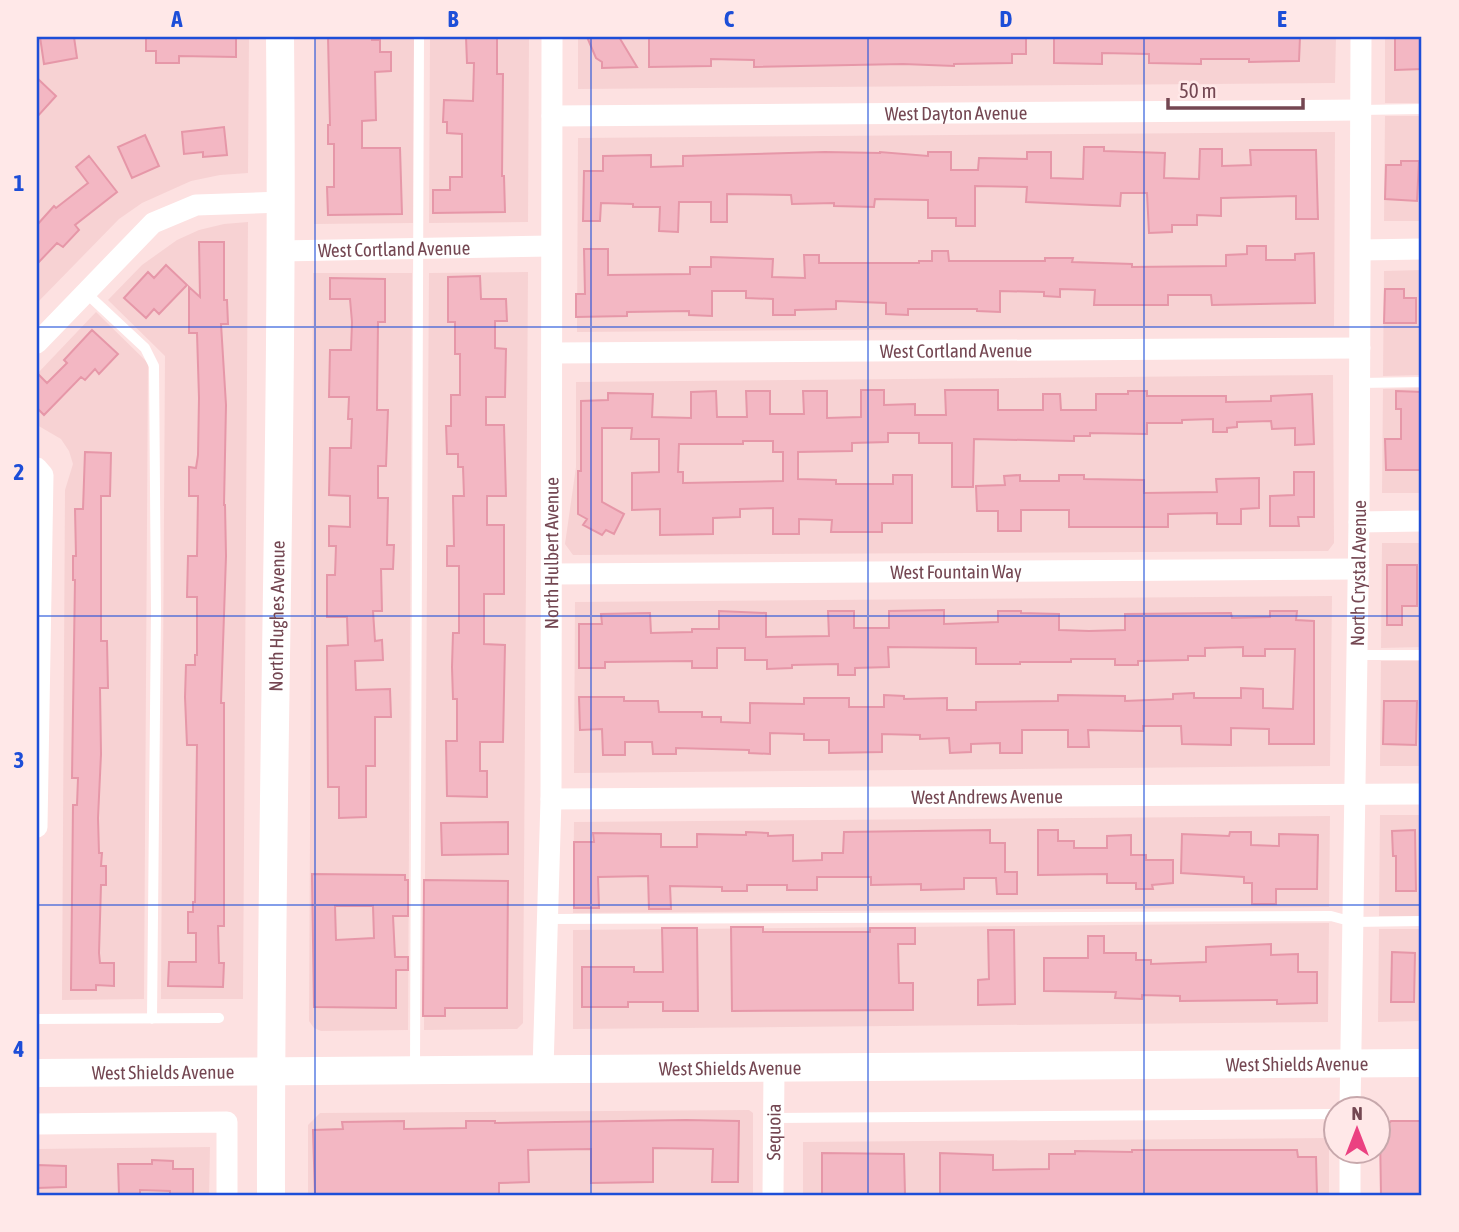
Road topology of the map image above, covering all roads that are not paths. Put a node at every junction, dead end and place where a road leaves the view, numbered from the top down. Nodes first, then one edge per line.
1 (280, 37) edge
2 (419, 37) edge
3 (552, 37) edge
4 (1361, 37) edge
5 (1422, 109) edge
6 (1360, 110) junction
7 (552, 116) junction
8 (282, 202) junction
9 (550, 246) junction
10 (418, 248) junction
11 (1422, 249) edge
12 (1361, 250) junction
13 (280, 251) junction
14 (85, 292) junction
15 (37, 343) edge
16 (1360, 348) junction
17 (552, 353) junction
18 (1422, 382) edge
19 (1360, 383) junction
20 (37, 468) edge
21 (1422, 521) edge
22 (1359, 522) junction
23 (1359, 569) junction
24 (552, 575) junction
25 (1358, 655) junction
26 (1422, 655) edge
27 (1422, 794) edge
28 (1356, 795) junction
29 (551, 799) junction
30 (37, 827) edge
31 (547, 919) junction
32 (1422, 921) edge
33 (1353, 922) junction
34 (152, 1018) junction
35 (219, 1018) dead end
36 (37, 1019) edge
37 (1350, 1063) junction
38 (1422, 1063) edge
39 (774, 1068) junction
40 (415, 1069) junction
41 (543, 1069) junction
42 (37, 1073) edge
43 (270, 1073) junction
44 (1350, 1096) edge
45 (1322, 1114) edge
46 (774, 1118) junction
47 (37, 1124) edge
48 (1350, 1166) edge
49 (227, 1195) edge
50 (271, 1195) edge
51 (773, 1195) edge
52 (1350, 1195) edge

1 - 8 main road, North Hughes Avenue
2 - 10 lane
3 - 7 street, North Hulbert Avenue
4 - 6 street, North Crystal Avenue
5 - 6 lane
6 - 7 street, West Dayton Avenue
6 - 12 street, North Crystal Avenue
7 - 9 street, North Hulbert Avenue
8 - 13 main road, North Hughes Avenue
8 - 14 street
9 - 10 street, West Cortland Avenue
9 - 17 street, North Hulbert Avenue
10 - 13 street, West Cortland Avenue
10 - 40 lane
11 - 12 street
12 - 16 street, North Crystal Avenue
13 - 43 main road, North Hughes Avenue
14 - 15 street
14 - 34 lane
16 - 17 street, West Cortland Avenue
16 - 19 street, North Crystal Avenue
17 - 24 street, North Hulbert Avenue
18 - 19 lane
19 - 22 street, North Crystal Avenue
20 - 30 street
21 - 22 street
22 - 23 street, North Crystal Avenue
23 - 24 street, West Fountain Way
23 - 25 street, North Crystal Avenue
24 - 29 street, North Hulbert Avenue
25 - 26 lane
25 - 28 street, North Crystal Avenue
27 - 28 street, West Andrews Avenue
28 - 29 street, West Andrews Avenue
28 - 33 street, North Crystal Avenue
29 - 31 street, North Hulbert Avenue
31 - 33 lane
31 - 41 street, North Hulbert Avenue
32 - 33 lane
33 - 37 street, North Crystal Avenue
34 - 35 lane
34 - 36 lane
37 - 38 main road, West Shields Avenue
37 - 39 main road, West Shields Avenue
37 - 44 street, North Crystal Avenue
39 - 41 main road, West Shields Avenue
39 - 46 street, Sequoia
40 - 41 main road, West Shields Avenue
40 - 43 main road, West Shields Avenue
42 - 43 main road, West Shields Avenue
43 - 50 main road, North Hughes Avenue
45 - 46 lane
46 - 51 street, Sequoia
47 - 49 street
48 - 52 street

